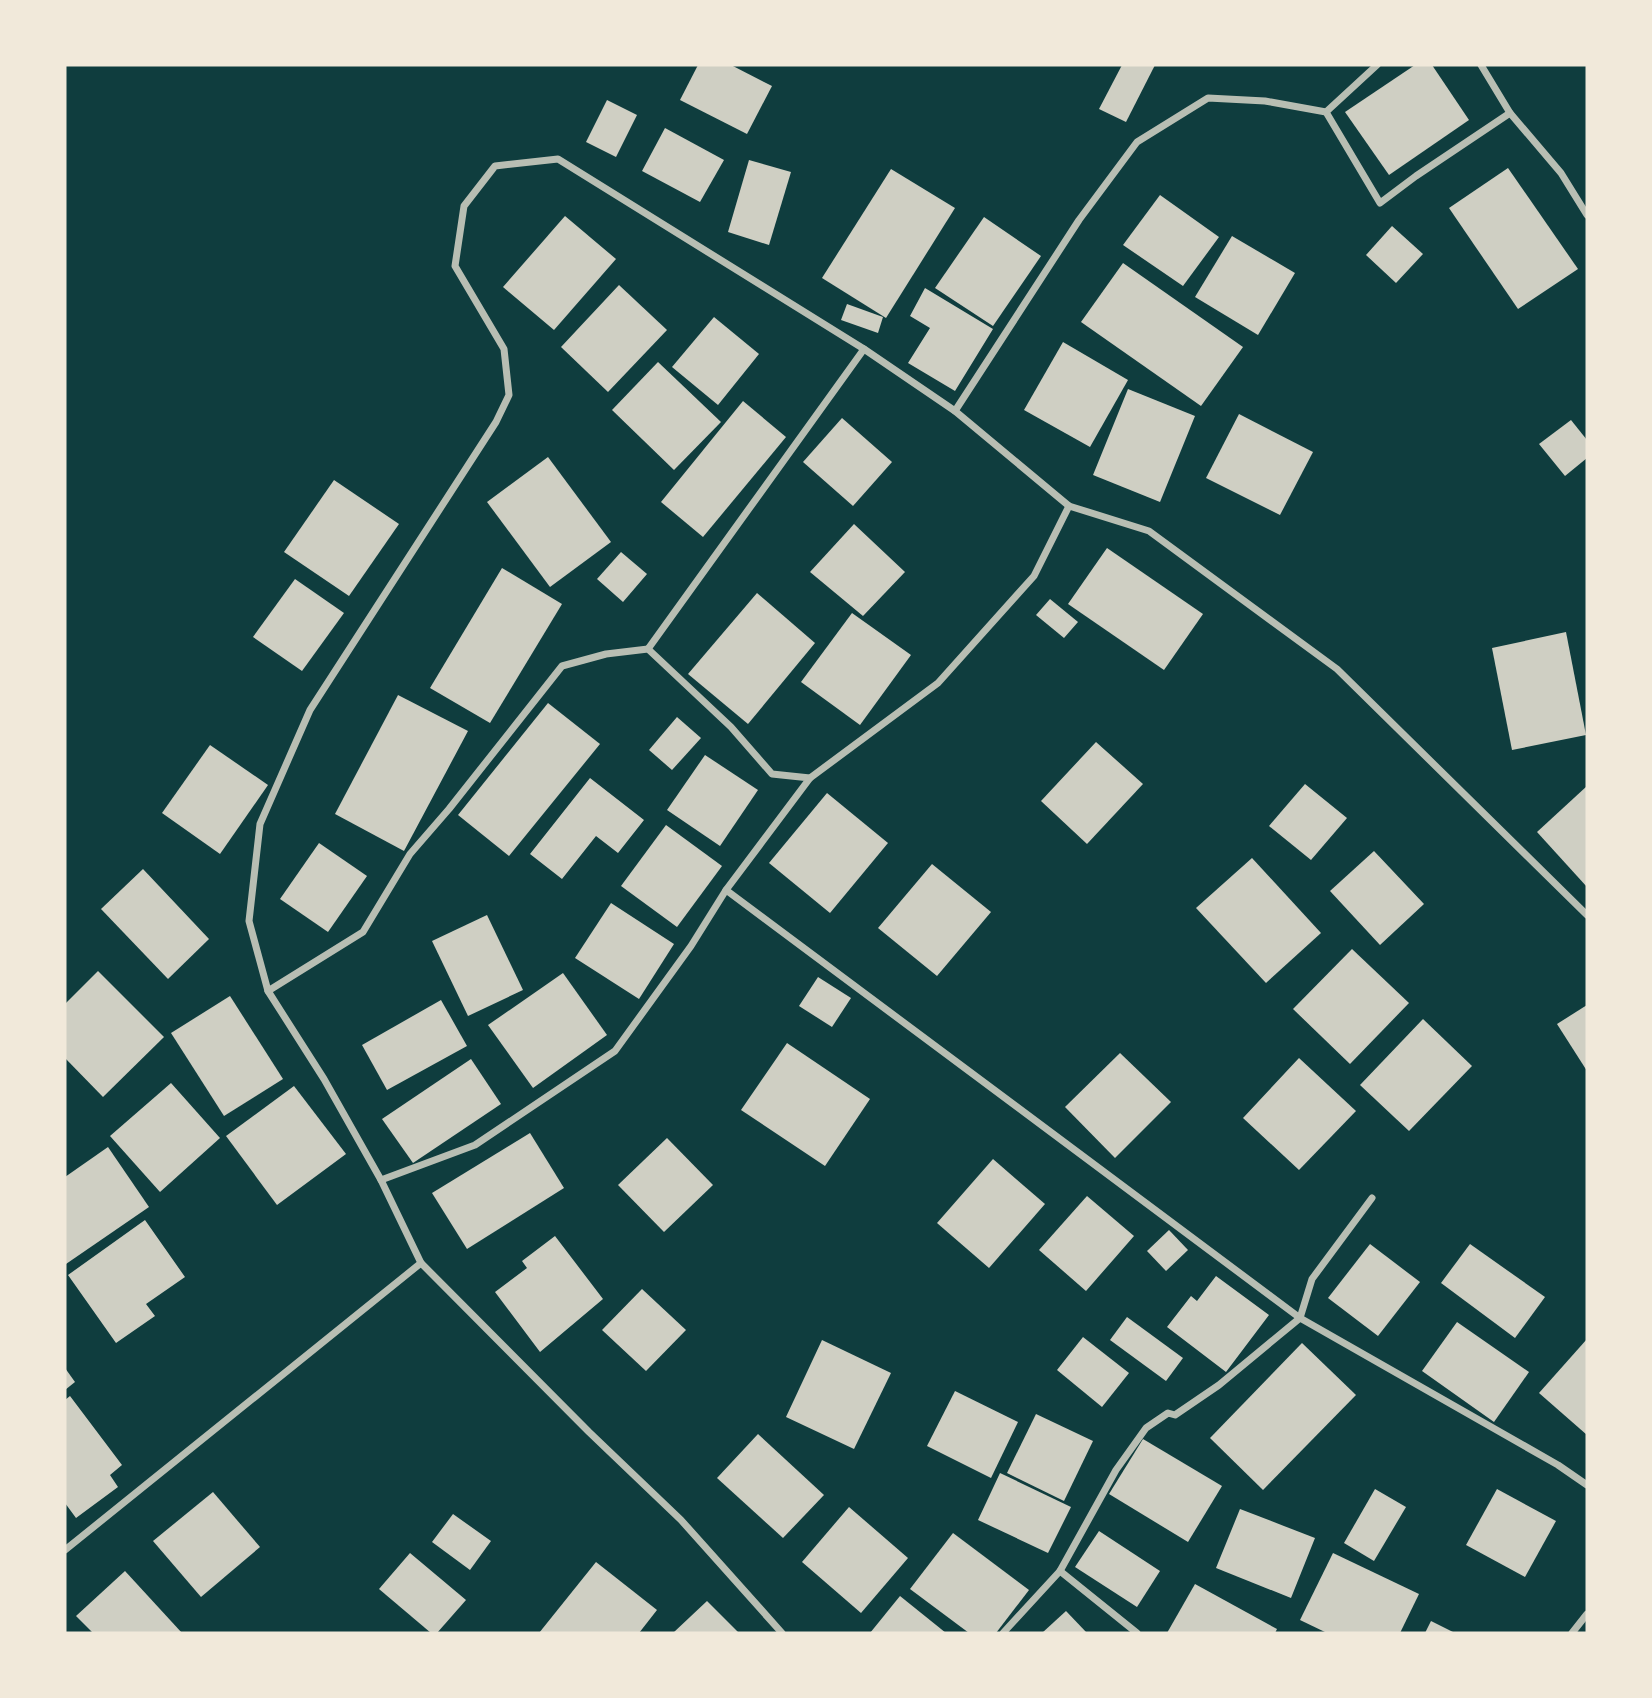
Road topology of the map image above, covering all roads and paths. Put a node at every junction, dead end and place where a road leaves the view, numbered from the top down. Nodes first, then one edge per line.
1 (1377, 65) edge
2 (1480, 65) edge
3 (1326, 112) junction
4 (1510, 113) junction
5 (1587, 215) edge
6 (864, 349) junction
7 (955, 411) junction
8 (1069, 506) junction
9 (648, 649) junction
10 (810, 778) junction
11 (726, 890) junction
12 (1587, 915) edge
13 (268, 991) junction
14 (381, 1180) junction
15 (1372, 1198) dead end
16 (421, 1263) junction
17 (1300, 1318) junction
18 (1587, 1485) edge
19 (65, 1550) edge
20 (1060, 1571) junction
21 (1587, 1614) edge
22 (782, 1633) edge
23 (1003, 1633) edge
24 (1137, 1633) edge
25 (1572, 1633) edge

1 - 3 street
2 - 4 street
3 - 4 street
3 - 7 street
4 - 5 street
6 - 7 street
6 - 9 street
6 - 13 street
7 - 8 street
8 - 10 street
8 - 12 street
9 - 10 street
9 - 13 street
10 - 11 street
11 - 14 street
11 - 17 street
13 - 14 street
14 - 16 street
15 - 17 street
16 - 19 street
16 - 22 street
17 - 18 street
17 - 20 street
20 - 23 street
20 - 24 street
21 - 25 street

